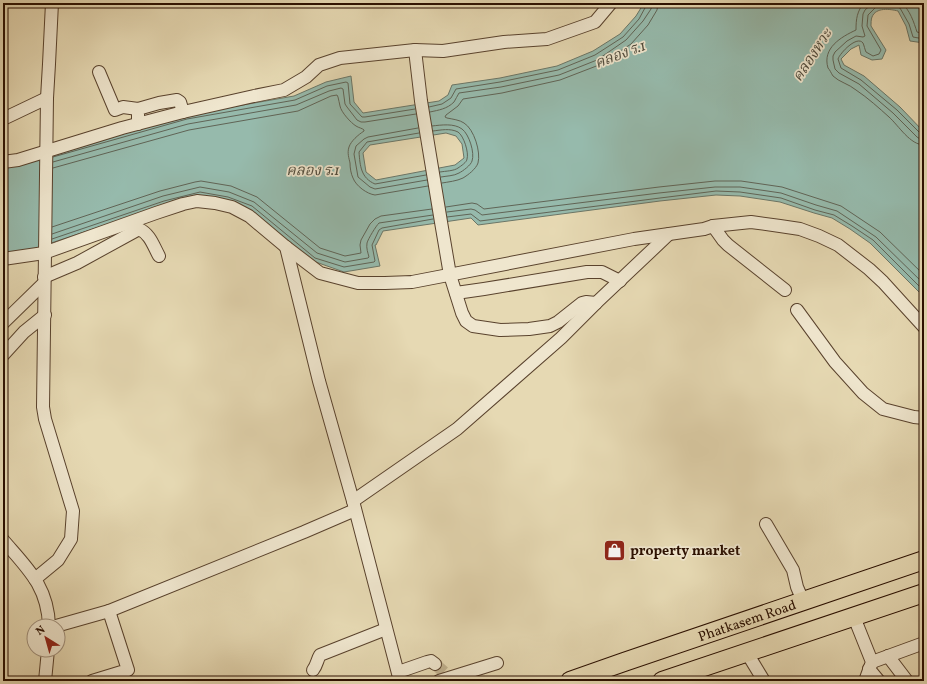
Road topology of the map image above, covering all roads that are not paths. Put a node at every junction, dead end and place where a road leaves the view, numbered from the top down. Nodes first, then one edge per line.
1 (52, 3) edge
2 (611, 3) edge
3 (415, 50) junction
4 (99, 72) dead end
5 (47, 98) junction
6 (138, 109) junction
7 (115, 110) junction
8 (183, 112) junction
9 (3, 119) edge
10 (138, 124) junction
11 (122, 128) junction
12 (46, 153) junction
13 (3, 162) edge
14 (713, 226) junction
15 (669, 234) junction
16 (286, 247) junction
17 (44, 251) junction
18 (159, 256) dead end
19 (3, 258) edge
20 (450, 275) junction
21 (44, 280) junction
22 (620, 281) junction
23 (785, 290) dead end
24 (456, 293) junction
25 (596, 304) junction
26 (797, 310) dead end
27 (45, 315) junction
28 (3, 323) edge
29 (924, 327) edge
30 (3, 355) edge
31 (924, 418) edge
32 (354, 505) junction
33 (766, 524) dead end
34 (3, 540) edge
35 (924, 560) edge
36 (35, 579) junction
37 (924, 593) edge
38 (803, 602) junction
39 (109, 611) junction
40 (854, 617) junction
41 (48, 618) edge
42 (66, 623) edge
43 (386, 629) junction
44 (924, 643) edge
45 (747, 652) junction
46 (888, 656) junction
47 (47, 658) edge
48 (497, 663) dead end
49 (435, 664) dead end
50 (871, 666) junction
51 (313, 670) dead end
52 (402, 676) edge
53 (446, 678) edge
54 (46, 681) edge
55 (92, 681) edge
56 (570, 681) edge
57 (662, 681) edge
58 (764, 681) edge
59 (865, 681) edge
60 (879, 681) edge
61 (907, 681) edge

1 - 5 street
2 - 3 street
3 - 8 street
3 - 20 street
4 - 7 street
5 - 9 street
5 - 12 street
6 - 7 street
6 - 8 street
6 - 10 street
7 - 11 street
8 - 10 street
10 - 11 street
11 - 12 street
12 - 13 street
12 - 17 street
14 - 15 street
14 - 23 street
14 - 29 street
15 - 20 street
15 - 22 street
16 - 17 street
16 - 20 street
16 - 32 street
17 - 19 street
17 - 21 street
18 - 21 street
20 - 24 street
21 - 27 street
21 - 28 street
22 - 24 street
22 - 25 street
24 - 25 street
25 - 32 street
26 - 31 street
27 - 30 street
27 - 36 street
32 - 39 street
32 - 43 street
33 - 38 street
34 - 36 street
35 - 38 highway, Phatkasem Road
36 - 41 street
37 - 40 highway
38 - 56 highway, Phatkasem Road
39 - 42 street
39 - 55 street
40 - 45 highway
40 - 50 street
43 - 51 street
43 - 52 street
44 - 46 street
45 - 57 highway
45 - 58 street
46 - 50 street
46 - 61 street
47 - 54 street
48 - 53 street
49 - 52 street
50 - 59 street
50 - 60 street

